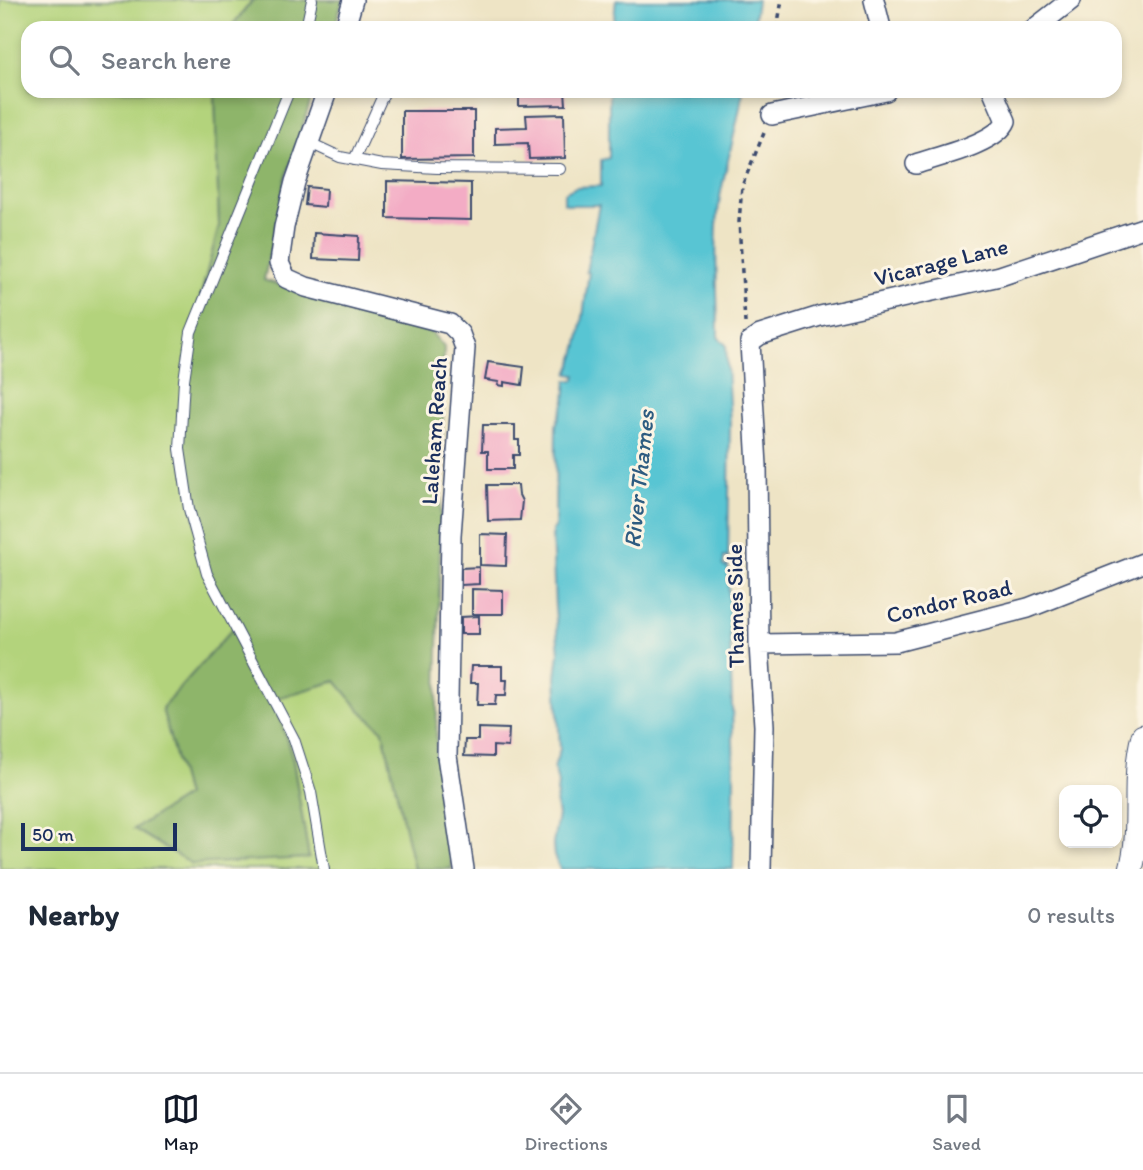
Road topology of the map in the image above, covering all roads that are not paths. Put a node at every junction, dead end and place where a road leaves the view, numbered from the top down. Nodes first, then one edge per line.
1 (312, 0) edge
2 (353, 0) edge
3 (874, 0) edge
4 (1071, 0) edge
5 (308, 21) edge
6 (347, 21) edge
7 (879, 21) edge
8 (1044, 21) edge
9 (286, 98) edge
10 (325, 98) edge
11 (382, 98) edge
12 (852, 98) edge
13 (996, 98) edge
14 (772, 114) road end
15 (310, 143) junction
16 (354, 160) junction
17 (916, 164) dead end
18 (560, 169) dead end
19 (1143, 228) edge
20 (750, 342) joint
21 (1143, 563) edge
22 (759, 644) junction
23 (1143, 736) edge
24 (324, 869) edge
25 (464, 869) edge
26 (761, 869) edge
27 (1130, 869) edge

1 - 5 lane
2 - 6 street
3 - 7 street
4 - 8 street
9 - 24 lane
10 - 15 street, Laleham Reach
11 - 16 lane
12 - 14 street
13 - 17 street
15 - 16 lane
15 - 25 street, Laleham Reach
16 - 18 lane
19 - 20 street, Vicarage Lane
20 - 22 street, Thames Side
21 - 22 street, Condor Road
22 - 26 street, Thames Side
23 - 27 street

